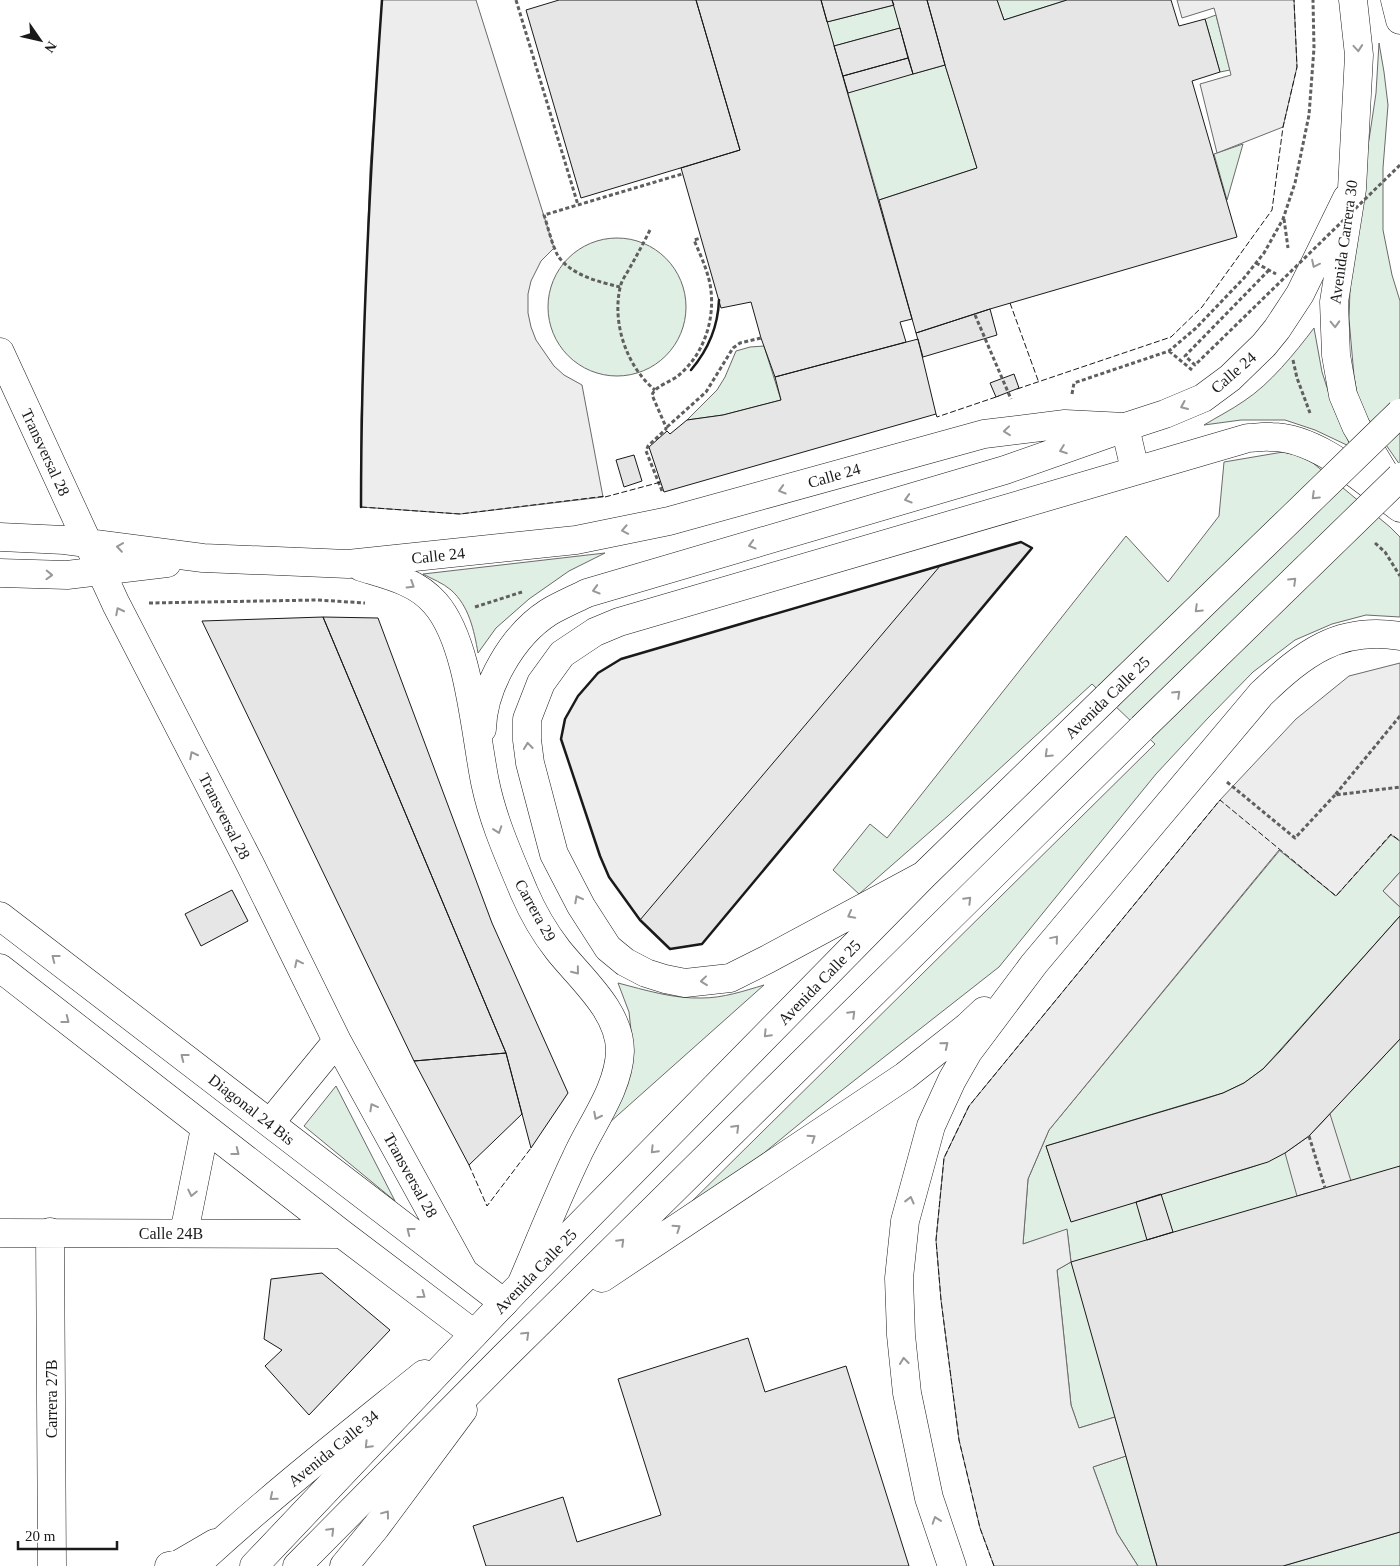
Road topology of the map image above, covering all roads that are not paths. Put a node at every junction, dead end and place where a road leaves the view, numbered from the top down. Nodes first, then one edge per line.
1 (1353, 0) edge
2 (1395, 0) edge
3 (1400, 20) edge
4 (1352, 189) junction
5 (0, 352) edge
6 (1400, 413) edge
7 (1125, 427) junction
8 (1135, 470) junction
9 (1400, 477) edge
10 (1400, 499) edge
11 (1400, 508) edge
12 (0, 537) edge
13 (88, 543) junction
14 (203, 558) junction
15 (348, 564) junction
16 (101, 571) junction
17 (0, 573) edge
18 (1400, 636) edge
19 (485, 783) junction
20 (924, 874) junction
21 (0, 916) edge
22 (1034, 964) junction
23 (0, 968) edge
24 (337, 1041) junction
25 (270, 1123) junction
26 (206, 1128) junction
27 (50, 1232) junction
28 (0, 1233) edge
29 (184, 1233) junction
30 (342, 1234) junction
31 (464, 1272) junction
32 (512, 1295) junction
33 (549, 1313) junction
34 (474, 1334) junction
35 (504, 1357) junction
36 (225, 1538) junction
37 (52, 1566) edge
38 (169, 1566) edge
39 (195, 1566) edge
40 (254, 1566) edge
41 (296, 1566) edge
42 (344, 1566) edge
43 (952, 1566) edge

1 -> 4 main road, Avenida Carrera 30
2 - 3 main road
4 -> 7 main road, Calle 24
4 -> 10 main road, Avenida Carrera 30
5 - 13 main road, Transversal 28
6 -> 20 main road, Avenida Calle 25, bridge
7 - 8 main road
7 -> 15 main road, Calle 24
7 -> 19 main road
8 - 11 main road
20 -> 8 main road
33 -> 9 main road, bridge
12 - 13 main road, Calle 24
14 -> 13 main road, Calle 24
13 - 16 main road, Transversal 28
14 - 15 main road, Calle 24
14 - 16 main road, Calle 24
15 -> 19 main road, Carrera 29
17 -> 16 main road, Calle 24
24 -> 16 main road, Transversal 28
22 -> 18 main road
19 -> 32 main road, Carrera 29
20 -> 32 main road, Avenida Calle 25
25 -> 21 main road, Diagonal 24 Bis
33 -> 22 main road
43 -> 22 main road
23 -> 26 main road
24 - 25 main road
31 -> 24 main road, Transversal 28
31 -> 25 main road, Diagonal 24 Bis
26 -> 29 main road
26 -> 30 main road
27 - 28 main road, Calle 24B
27 - 29 main road, Calle 24B
27 - 37 main road, Carrera 27B
29 - 30 main road, Calle 24B
30 -> 34 main road
31 - 32 main road, Diagonal 24 Bis
32 - 34 main road, Avenida Calle 25
35 -> 33 main road
34 -> 36 main road, Avenida Calle 34
34 -> 40 main road, Avenida Calle 25
41 -> 35 main road
42 -> 35 main road
36 - 38 main road
36 - 39 main road, Avenida Calle 34

